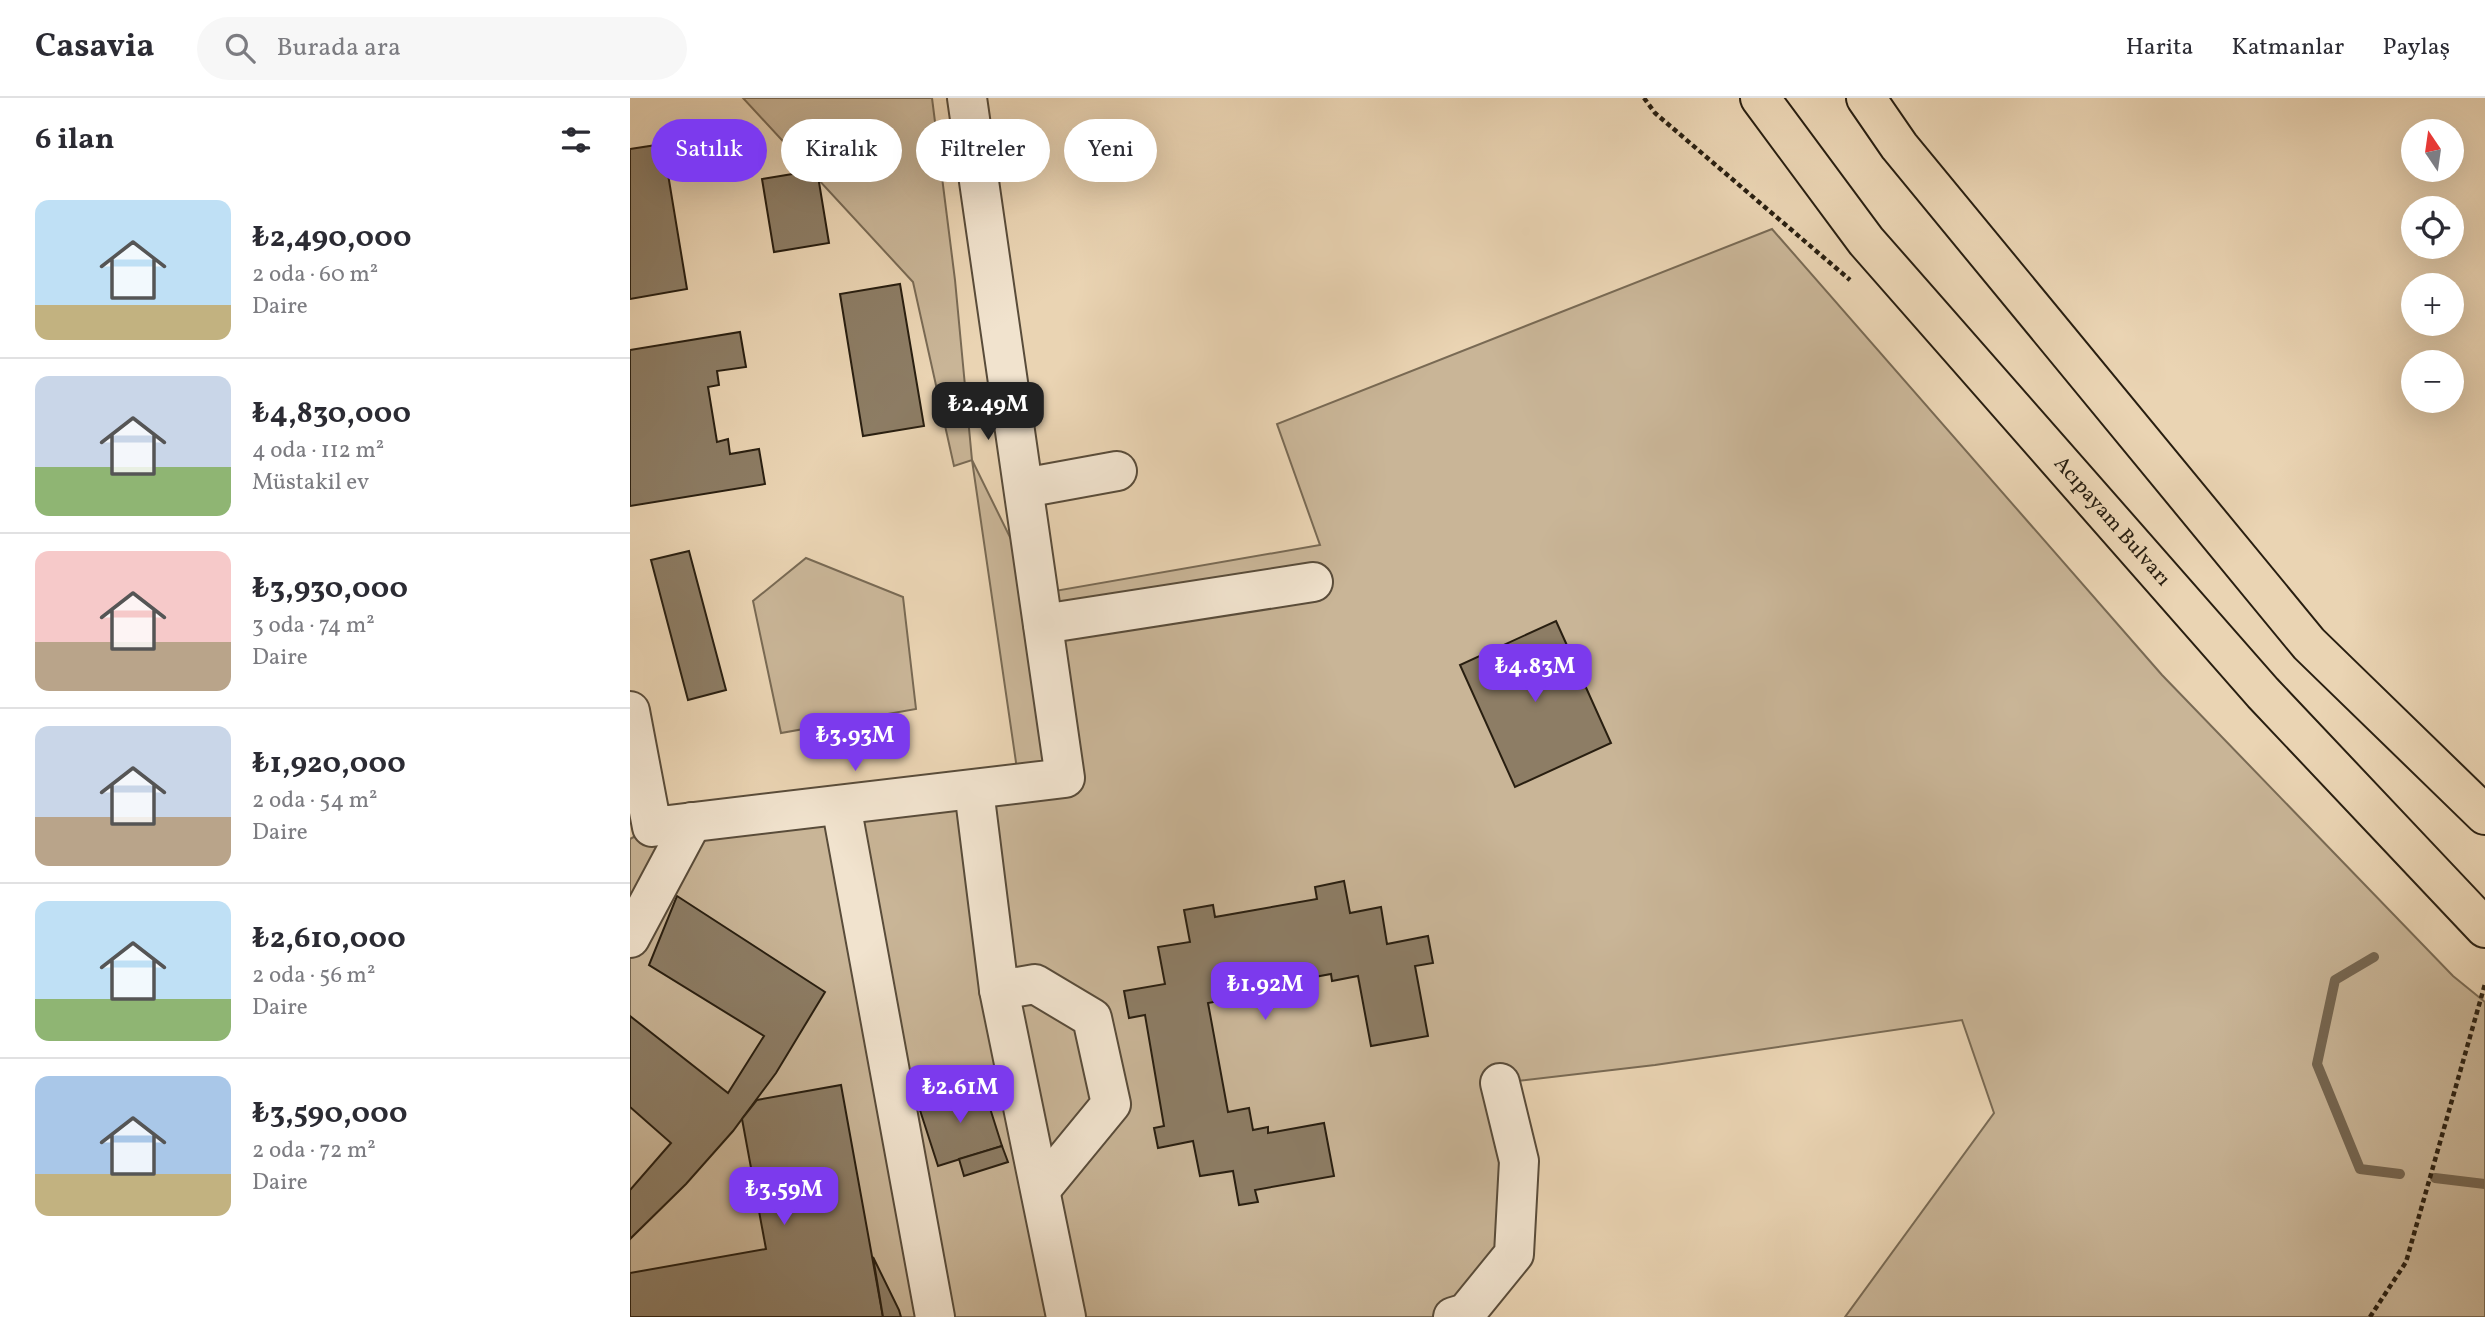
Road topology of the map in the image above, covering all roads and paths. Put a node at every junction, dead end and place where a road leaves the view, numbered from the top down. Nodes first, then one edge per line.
1 (967, 98) edge
2 (1760, 98) edge
3 (1866, 98) edge
4 (1117, 471) dead end
5 (1024, 488) junction
6 (1313, 582) dead end
7 (1043, 624) junction
8 (630, 711) edge
9 (2379, 713) junction
10 (974, 790) junction
11 (2485, 797) edge
12 (841, 805) junction
13 (2485, 815) edge
14 (692, 822) junction
15 (2485, 928) edge
16 (630, 938) edge
17 (2485, 984) edge
18 (999, 990) junction
19 (1500, 1083) dead end
20 (1042, 1188) junction
21 (935, 1317) edge
22 (1066, 1317) edge
23 (1453, 1317) edge
24 (2370, 1317) edge

1 - 5 street
2 - 15 main road, Acıpayam Bulvarı
3 - 9 main road
4 - 5 street
5 - 7 street
6 - 7 street
7 - 10 street
8 - 14 street
9 - 11 main road
9 - 13 main road
10 - 12 street
10 - 18 street
12 - 14 street
12 - 21 street
14 - 16 street
17 - 24 path
18 - 20 street
18 - 20 street
19 - 23 street
20 - 22 street

